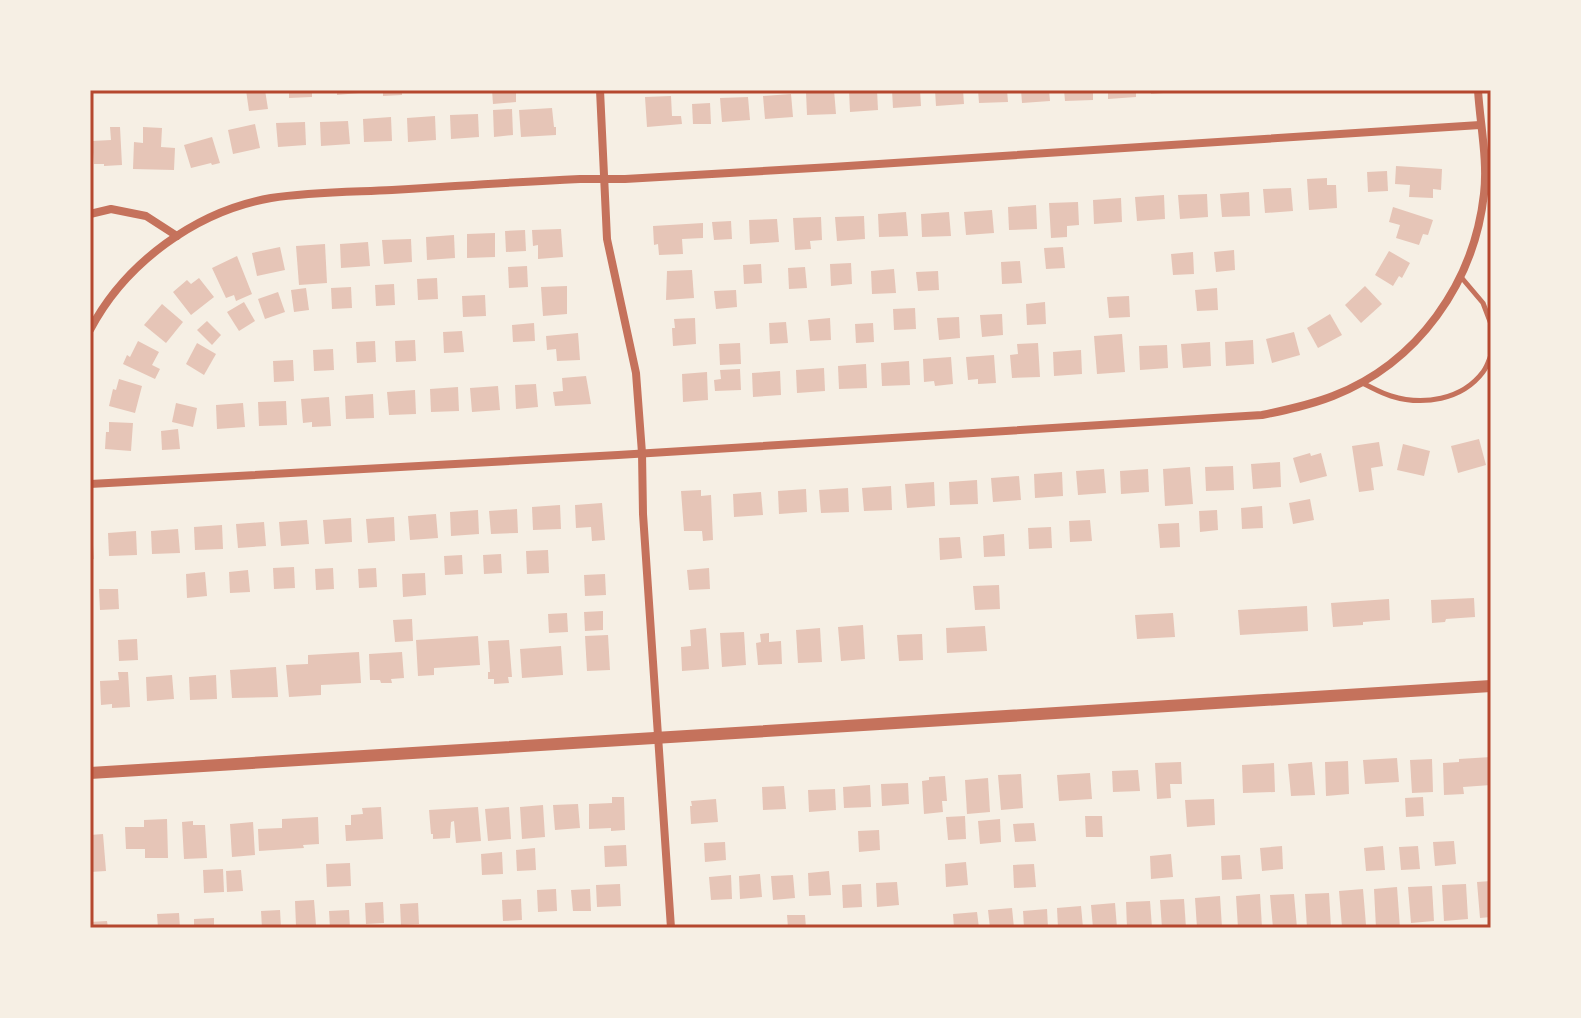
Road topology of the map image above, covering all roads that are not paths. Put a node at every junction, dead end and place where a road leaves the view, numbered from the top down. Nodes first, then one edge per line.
1 (600, 90) edge
2 (1478, 90) edge
3 (1480, 125) junction
4 (604, 179) junction
5 (90, 214) edge
6 (177, 236) junction
7 (1461, 277) junction
8 (1491, 324) edge
9 (90, 330) edge
10 (1491, 355) edge
11 (1361, 383) junction
12 (642, 453) junction
13 (90, 484) edge
14 (1491, 686) edge
15 (660, 737) junction
16 (90, 773) edge
17 (671, 928) edge

1 - 4 street
2 - 3 street
3 - 4 street
3 - 7 street
4 - 6 street
4 - 12 street
5 - 6 street
6 - 9 street
7 - 8 lane
7 - 11 street
10 - 11 lane
11 - 12 street
12 - 13 street
12 - 15 street
14 - 15 street
15 - 16 street
15 - 17 street

